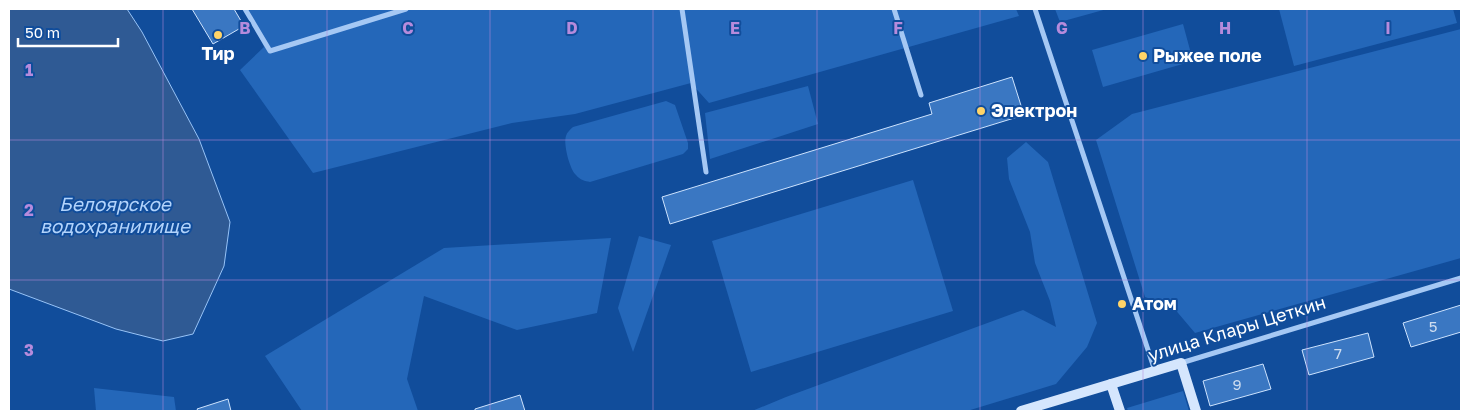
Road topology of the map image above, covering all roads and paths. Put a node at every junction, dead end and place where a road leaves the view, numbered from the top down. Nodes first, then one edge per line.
1 (245, 9) edge
2 (406, 9) edge
3 (682, 9) edge
4 (894, 9) edge
5 (1035, 9) edge
6 (921, 94) dead end
7 (706, 172) dead end
8 (1461, 278) edge
9 (1181, 363) junction
10 (1155, 371) junction
11 (1111, 384) junction
12 (1022, 411) edge
13 (1120, 411) edge
14 (1196, 411) edge

1 - 2 street
3 - 7 street
4 - 6 street
5 - 10 street
8 - 9 street, улица Клары Цеткин
9 - 10 street, улица Клары Цеткин
9 - 14 street
10 - 11 street, улица Клары Цеткин
11 - 12 street, улица Клары Цеткин
11 - 13 street

